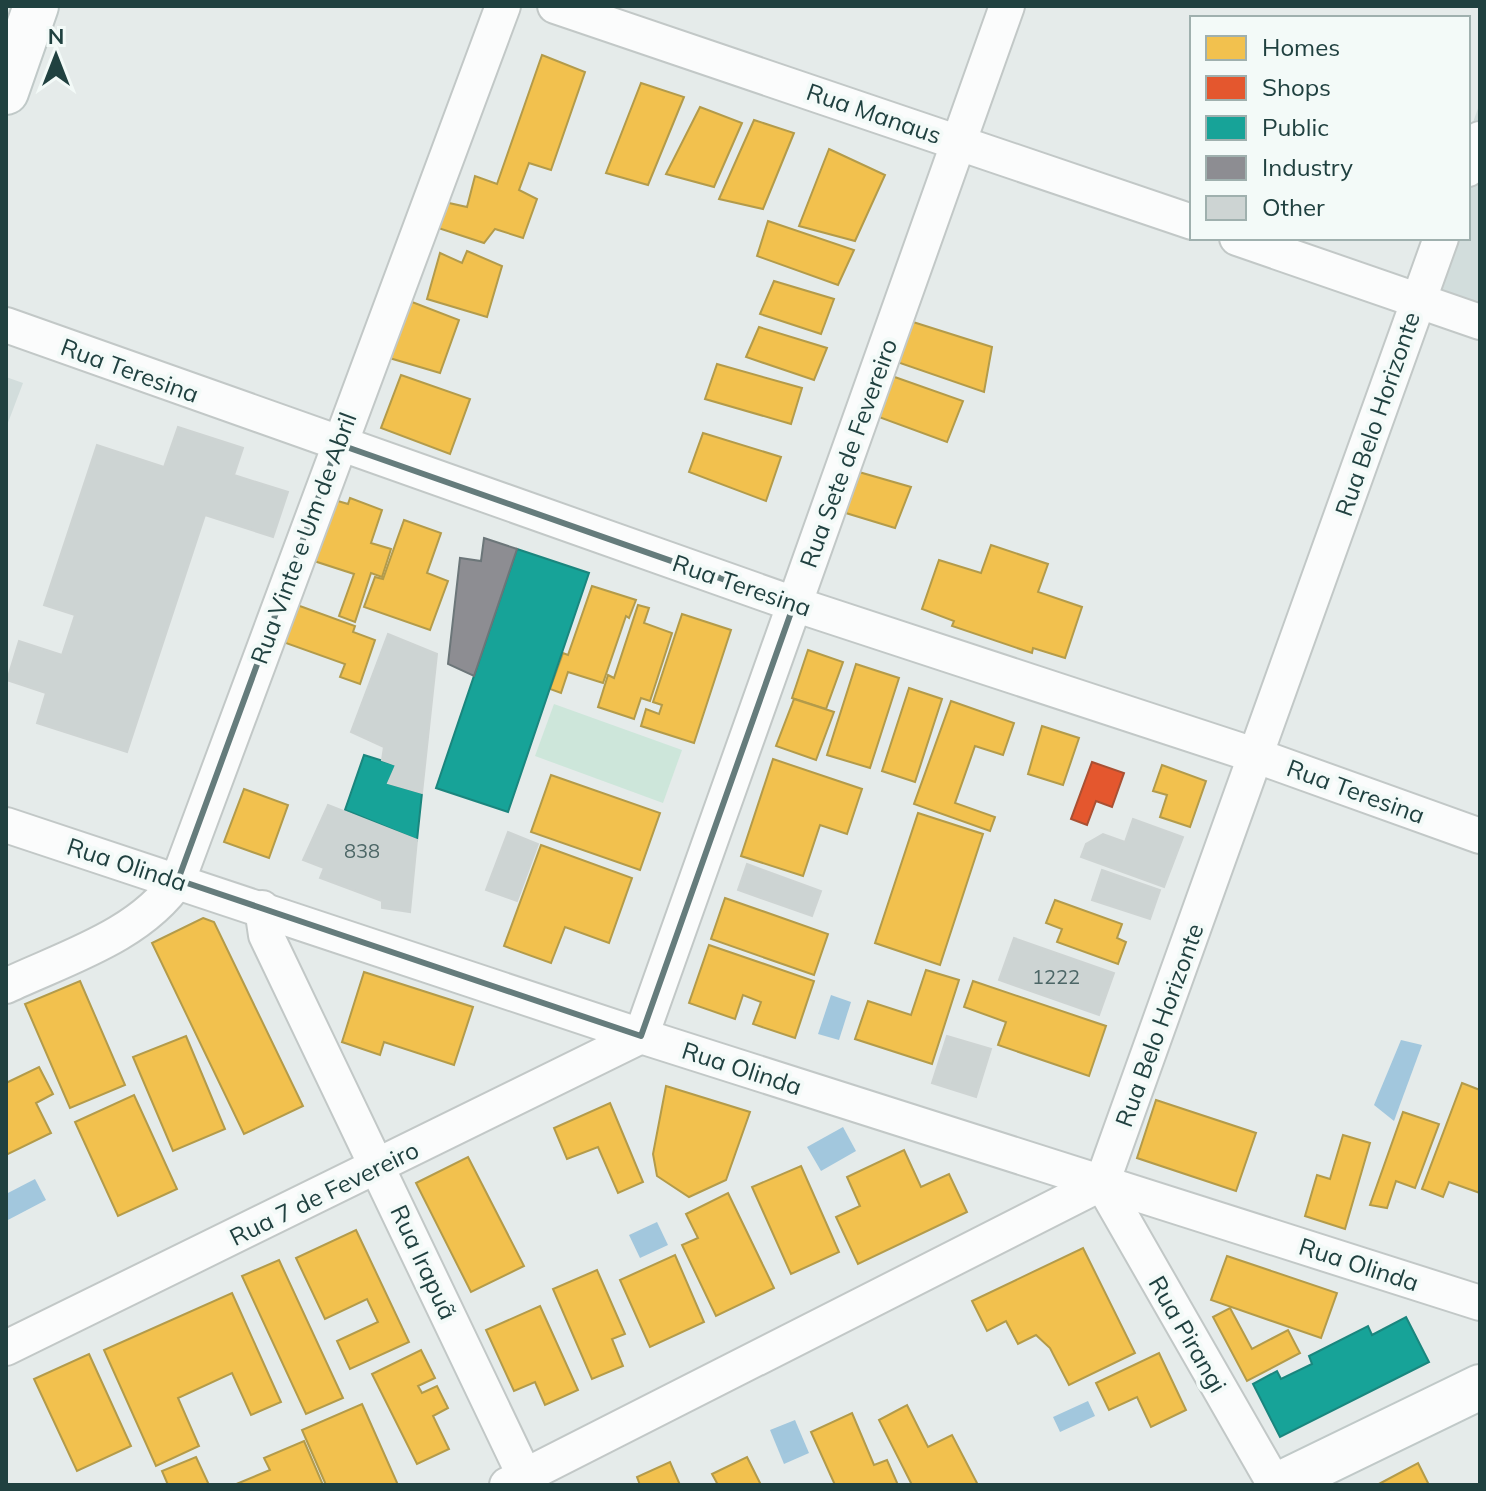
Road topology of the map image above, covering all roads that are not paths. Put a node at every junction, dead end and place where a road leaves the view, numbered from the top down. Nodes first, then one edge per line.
1 (36, 6) edge
2 (503, 6) edge
3 (555, 6) edge
4 (1007, 6) edge
5 (6, 92) edge
6 (1480, 139) edge
7 (960, 142) junction
8 (1470, 164) edge
9 (1190, 221) edge
10 (1243, 240) edge
11 (1440, 240) edge
12 (1416, 300) junction
13 (1480, 322) edge
14 (6, 325) edge
15 (338, 444) junction
16 (794, 604) junction
17 (1257, 756) junction
18 (6, 825) edge
19 (1480, 836) edge
20 (178, 880) junction
21 (262, 908) junction
22 (6, 986) edge
23 (641, 1036) junction
24 (379, 1166) junction
25 (1102, 1183) junction
26 (1480, 1303) edge
27 (6, 1348) edge
28 (1480, 1387) edge
29 (520, 1482) edge
30 (1277, 1485) edge

1 - 5 street
2 - 15 street, Rua Vinte e Um de Abril
3 - 7 street, Rua Manaus
4 - 7 street, Rua Sete de Fevereiro
6 - 8 street
7 - 9 street, Rua Manaus
7 - 16 street, Rua Sete de Fevereiro
10 - 12 street
11 - 12 street, Rua Belo Horizonte
12 - 13 street
12 - 17 street, Rua Belo Horizonte
14 - 15 street, Rua Teresina
15 - 16 street, Rua Teresina
15 - 20 street, Rua Vinte e Um de Abril
16 - 17 street, Rua Teresina
16 - 23 street, Rua Sete de Fevereiro
17 - 19 street, Rua Teresina
17 - 25 street, Rua Belo Horizonte
18 - 20 street, Rua Olinda
20 - 21 street, Rua Olinda
20 - 22 street, Rua Vinte e Um de Abril
21 - 23 street, Rua Olinda
21 - 24 street, Rua Irapuã
23 - 24 street, Rua 7 de Fevereiro
23 - 25 street, Rua Olinda
24 - 27 street, Rua 7 de Fevereiro
24 - 29 street, Rua Irapuã
25 - 26 street, Rua Olinda
25 - 29 street
25 - 30 street, Rua Pirangi
28 - 30 street

